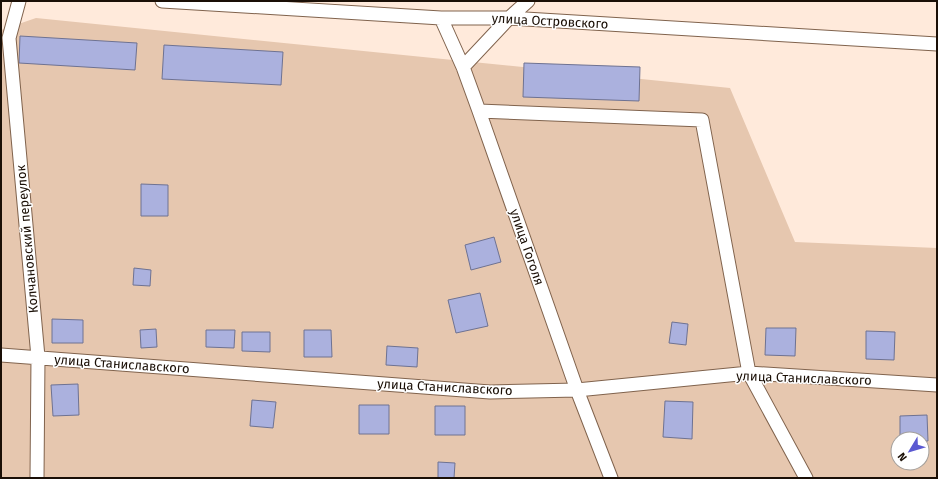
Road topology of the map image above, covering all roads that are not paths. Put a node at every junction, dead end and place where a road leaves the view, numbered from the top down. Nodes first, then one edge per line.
1 (19, 1) edge
2 (162, 1) edge
3 (528, 1) edge
4 (442, 18) junction
5 (510, 18) junction
6 (937, 44) edge
7 (462, 67) junction
8 (479, 111) junction
9 (1, 355) edge
10 (38, 357) junction
11 (749, 373) junction
12 (937, 385) edge
13 (578, 390) junction
14 (37, 478) edge
15 (611, 478) edge
16 (806, 478) edge

1 - 10 street, Колчановский переулок
2 - 4 street, улица Островского
3 - 5 street
4 - 5 street, улица Островского
4 - 7 street, улица Гоголя
5 - 6 street, улица Островского
5 - 7 street
7 - 8 street, улица Гоголя
8 - 11 street
8 - 13 street, улица Гоголя
9 - 10 street, улица Станиславского
10 - 13 street, улица Станиславского
10 - 14 street, Колчановский переулок
11 - 12 street, улица Станиславского
11 - 13 street, улица Станиславского
11 - 16 street
13 - 15 street, улица Гоголя

